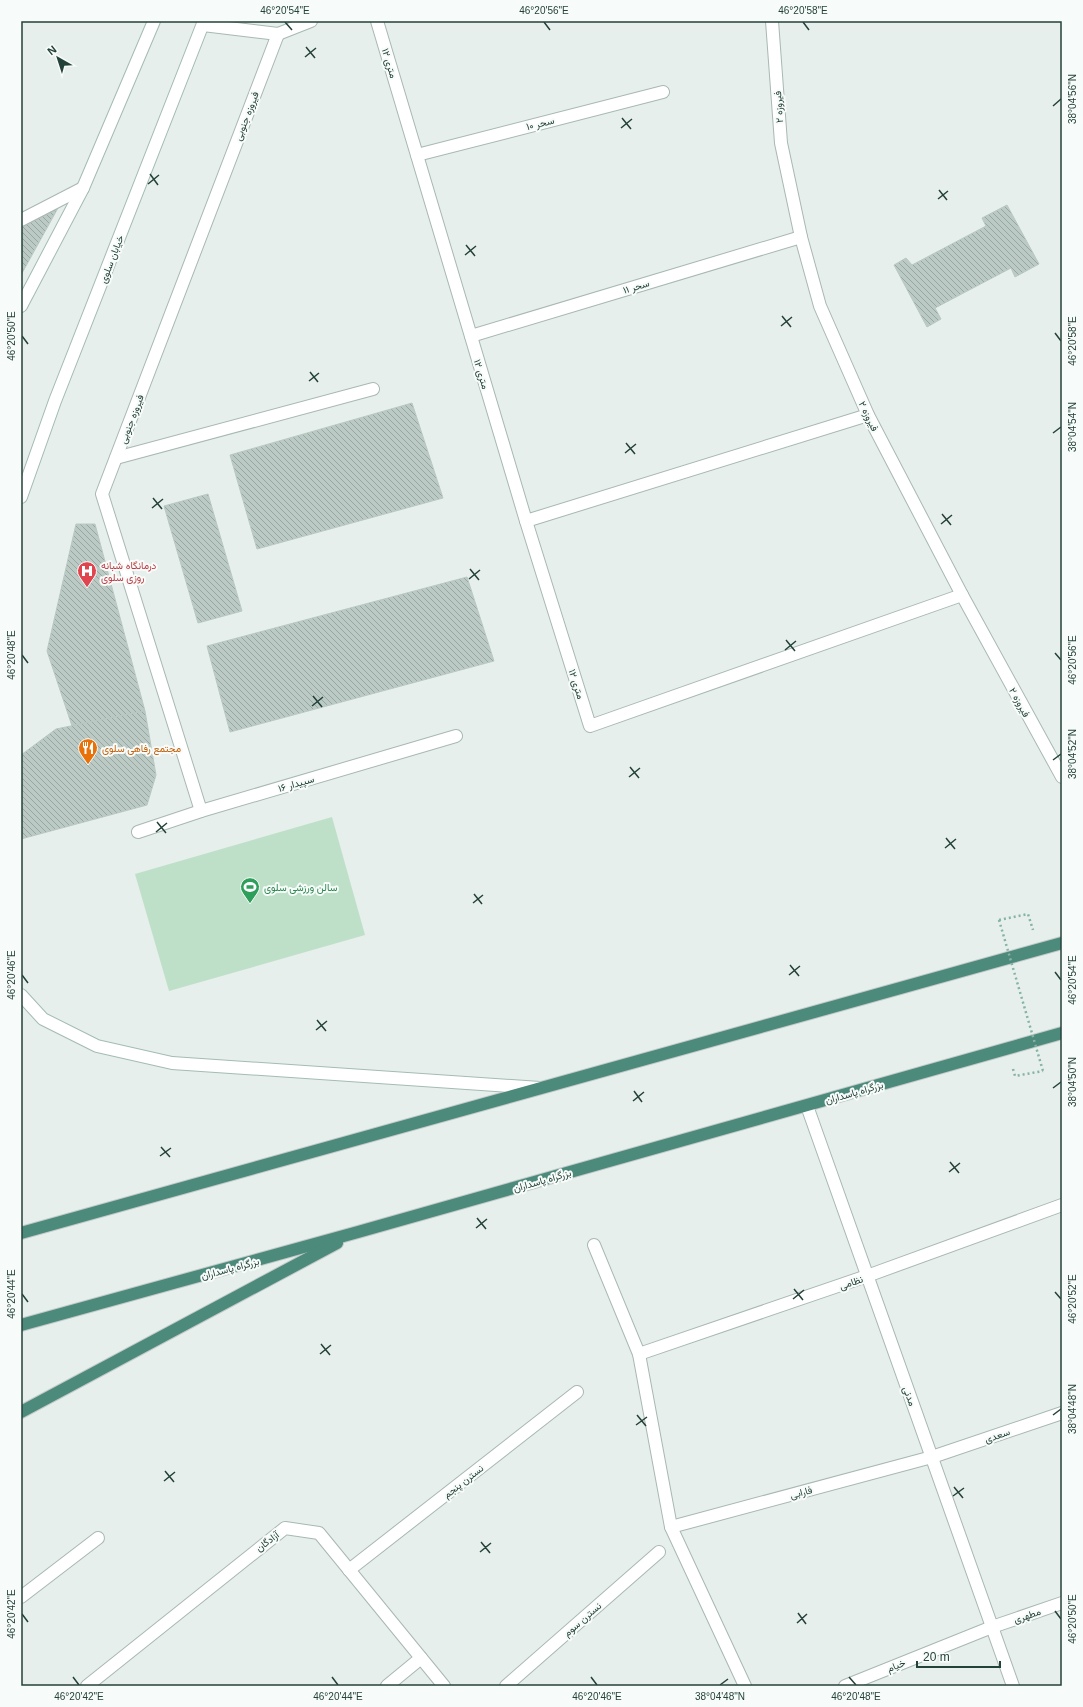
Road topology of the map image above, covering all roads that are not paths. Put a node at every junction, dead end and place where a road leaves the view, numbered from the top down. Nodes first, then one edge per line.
1 (154, 21) edge
2 (311, 21) edge
3 (377, 21) edge
4 (772, 21) edge
5 (204, 23) edge
6 (278, 34) junction
7 (663, 92) dead end
8 (417, 155) junction
9 (83, 188) junction
10 (21, 220) edge
11 (801, 237) junction
12 (26, 288) edge
13 (21, 306) edge
14 (471, 336) junction
15 (373, 389) dead end
16 (868, 415) junction
17 (116, 458) junction
18 (21, 497) edge
19 (526, 521) junction
20 (962, 595) junction
21 (456, 736) dead end
22 (1062, 777) edge
23 (201, 811) junction
24 (138, 832) dead end
25 (1062, 943) edge
26 (21, 995) edge
27 (1062, 1033) edge
28 (545, 1088) junction
29 (807, 1106) junction
30 (1062, 1205) edge
31 (358, 1232) junction
32 (21, 1233) edge
33 (594, 1245) dead end
34 (867, 1276) junction
35 (21, 1325) edge
36 (639, 1354) junction
37 (577, 1392) dead end
38 (21, 1412) edge
39 (1062, 1413) edge
40 (932, 1457) junction
41 (671, 1527) junction
42 (98, 1538) dead end
43 (659, 1552) dead end
44 (349, 1570) junction
45 (21, 1597) edge
46 (1062, 1603) edge
47 (992, 1627) junction
48 (421, 1658) junction
49 (87, 1686) edge
50 (387, 1686) edge
51 (444, 1686) edge
52 (506, 1686) edge
53 (745, 1686) edge
54 (845, 1686) edge
55 (1013, 1686) edge

1 - 9 street
2 - 6 street
3 - 8 street, ۱۲ متری
4 - 11 street, فیروزه ٢
5 - 6 street
5 - 18 street, خیابان سلوی
6 - 17 street, فیروزه جنوبی
7 - 8 street, سحر ۱۰
8 - 14 street, ۱۲ متری
9 - 10 street
9 - 12 street
11 - 14 street, سحر ۱۱
11 - 16 street, فیروزه ٢
12 - 13 street
14 - 19 street, ۱۲ متری
15 - 17 street
16 - 19 street
16 - 20 street, فیروزه ٢
17 - 23 street, فیروزه جنوبی
19 - 20 street, ۱۲ متری
20 - 22 street, فیروزه ٢
21 - 23 street, سپیدار ۱۶
23 - 24 street, سپیدار ۱۶
25 - 28 highway
26 - 28 street
27 - 29 highway, بزرگراه پاسداران
28 - 32 highway
29 - 31 highway, بزرگراه پاسداران
29 - 34 street, مدنی
30 - 34 street, نظامی
31 - 35 highway, بزرگراه پاسداران
31 - 38 highway
33 - 36 street
34 - 36 street, نظامی
34 - 40 street, مدنی
36 - 41 street
37 - 44 street, نسترن پنجم
39 - 40 street, سعدی
40 - 41 street, فارابی
40 - 47 street, مدنی
41 - 53 street
42 - 45 street
43 - 52 street, نسترن سوم
44 - 48 street, آزادگان
44 - 49 street, آزادگان
46 - 47 street, مطهری
47 - 54 street, خیام
47 - 55 street, مدنی
48 - 50 street
48 - 51 street, آزادگان

